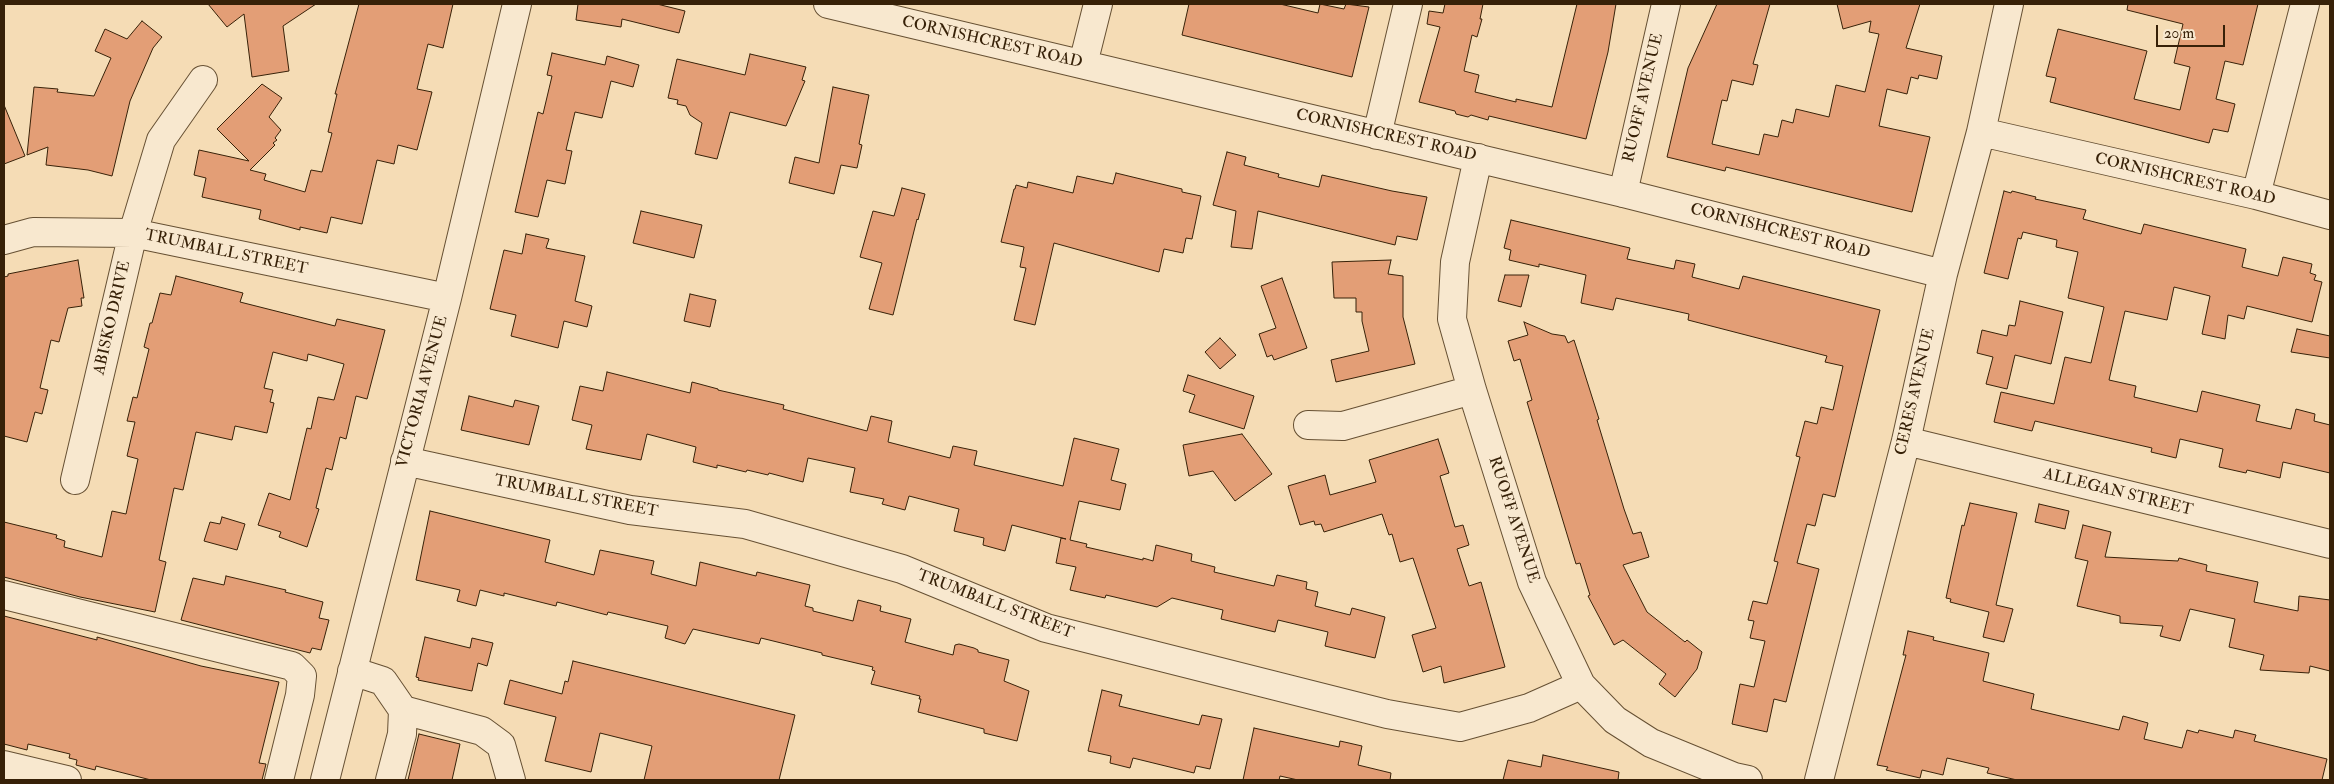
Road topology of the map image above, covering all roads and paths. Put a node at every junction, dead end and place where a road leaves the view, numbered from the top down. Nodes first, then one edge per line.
1 (517, 4) edge
2 (828, 4) edge
3 (1098, 4) edge
4 (1408, 4) edge
5 (1666, 4) edge
6 (2009, 4) edge
7 (2305, 4) edge
8 (1083, 64) junction
9 (203, 80) dead end
10 (1981, 132) junction
11 (1377, 134) junction
12 (1478, 158) junction
13 (1623, 193) junction
14 (2256, 195) junction
15 (2330, 215) edge
16 (133, 233) junction
17 (4, 240) edge
18 (1943, 274) junction
19 (447, 298) junction
20 (1472, 390) junction
21 (1308, 425) dead end
22 (1906, 442) junction
23 (405, 461) junction
24 (75, 480) dead end
25 (2330, 544) edge
26 (4, 595) edge
27 (352, 671) junction
28 (1581, 684) junction
29 (403, 710) junction
30 (4, 765) edge
31 (67, 780) edge
32 (280, 780) edge
33 (325, 780) edge
34 (390, 780) edge
35 (511, 780) edge
36 (1748, 780) edge
37 (1819, 780) edge

1 - 19 street, VICTORIA AVENUE
2 - 8 street, CORNISHCREST ROAD
3 - 8 street
4 - 11 street
5 - 13 street, RUOFF AVENUE
6 - 10 street, CERES AVENUE
7 - 14 street
8 - 11 street, CORNISHCREST ROAD
9 - 16 street, ABISKO DRIVE
10 - 14 street, CORNISHCREST ROAD
10 - 18 street, CERES AVENUE
11 - 12 street, CORNISHCREST ROAD
12 - 13 street, CORNISHCREST ROAD
12 - 20 street, RUOFF AVENUE
13 - 18 street, CORNISHCREST ROAD
14 - 15 street, CORNISHCREST ROAD
16 - 17 street, TRUMBALL STREET
16 - 19 street, TRUMBALL STREET
16 - 24 street, ABISKO DRIVE
18 - 22 street, CERES AVENUE
19 - 23 street, VICTORIA AVENUE
20 - 21 street
20 - 28 street, RUOFF AVENUE
22 - 25 street, ALLEGAN STREET
22 - 37 street, CERES AVENUE
23 - 27 street, VICTORIA AVENUE
23 - 28 street, TRUMBALL STREET
26 - 32 street
27 - 29 street
27 - 33 street, VICTORIA AVENUE
28 - 36 street, RUOFF AVENUE
29 - 34 street
29 - 35 street
30 - 31 street

